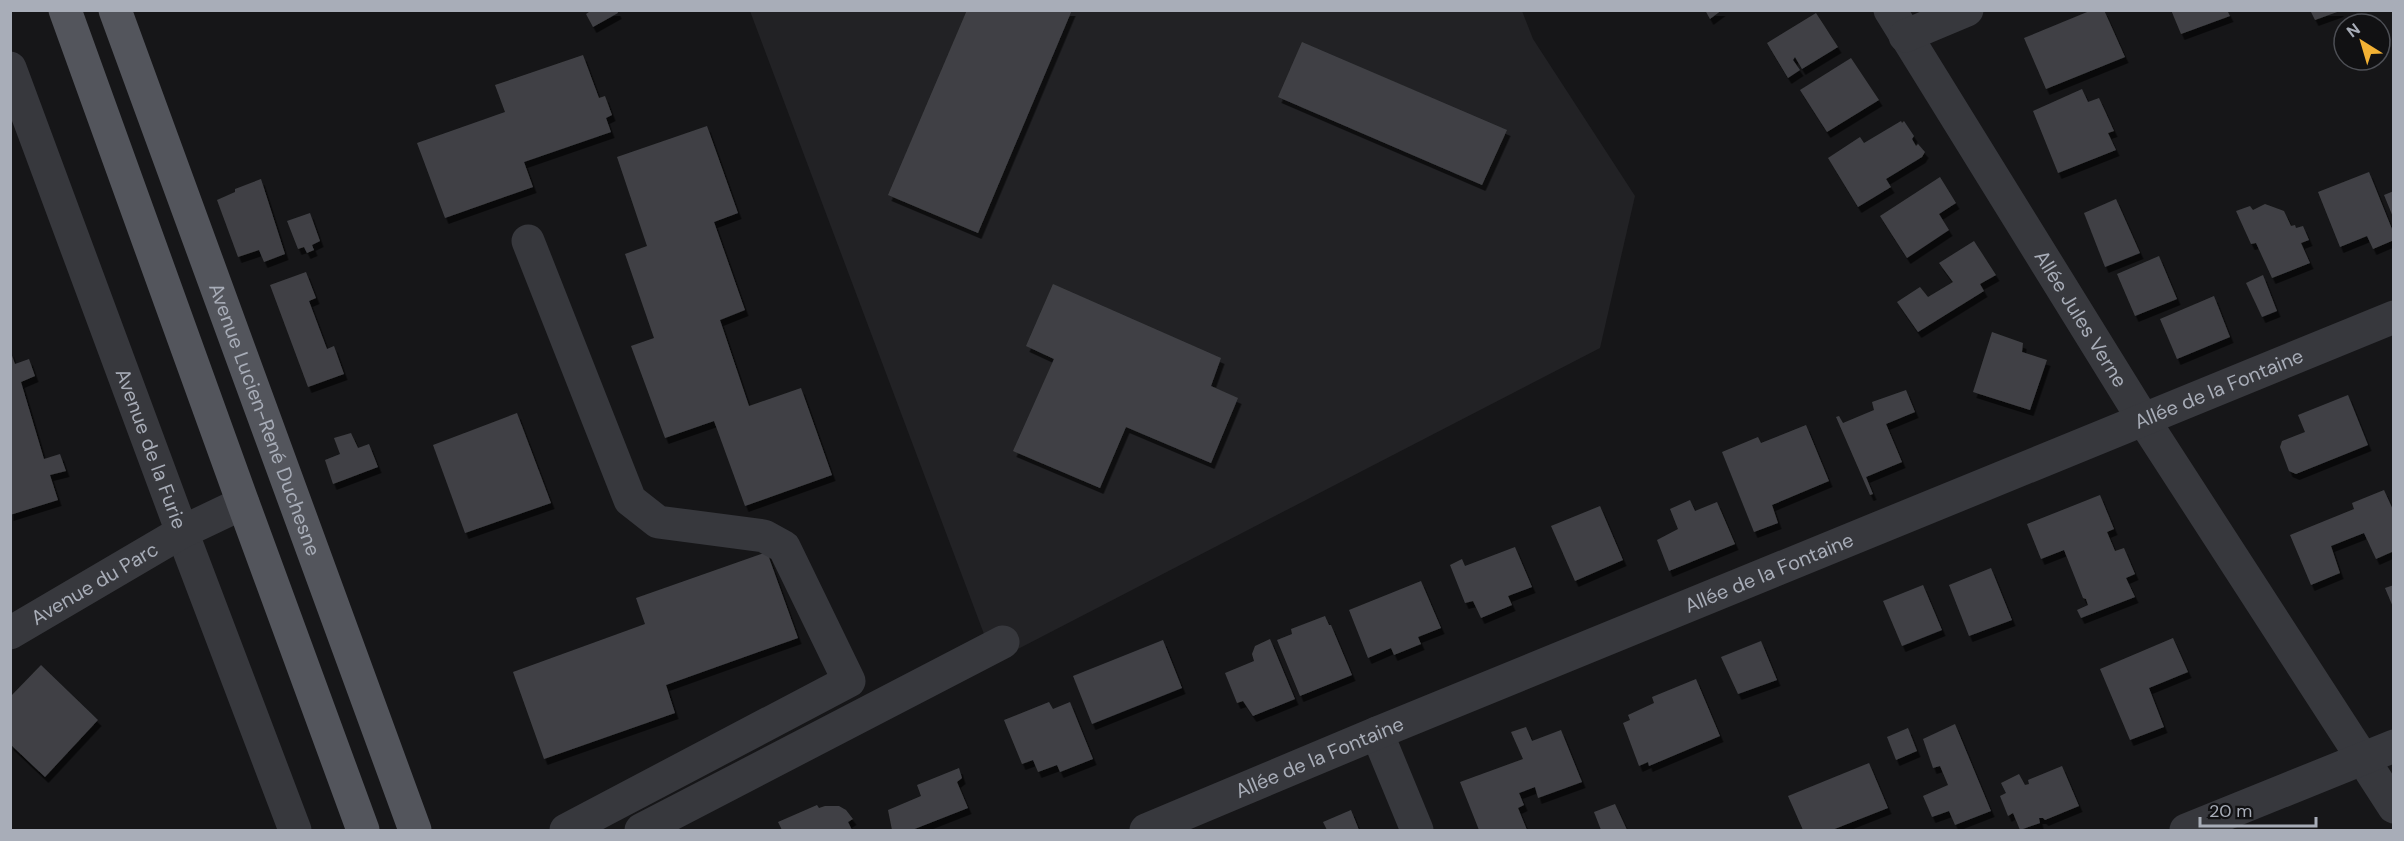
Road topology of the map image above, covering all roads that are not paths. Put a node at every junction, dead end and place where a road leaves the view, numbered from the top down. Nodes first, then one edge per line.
1 (65, 10) edge
2 (115, 10) edge
3 (1966, 10) edge
4 (1898, 23) edge
5 (10, 68) edge
6 (528, 241) dead end
7 (2394, 317) edge
8 (2143, 419) junction
9 (243, 503) junction
10 (182, 532) junction
11 (10, 633) edge
12 (1003, 642) dead end
13 (1377, 733) junction
14 (2394, 746) edge
15 (2363, 758) junction
16 (2394, 807) edge
17 (296, 831) edge
18 (363, 831) edge
19 (415, 831) edge
20 (566, 831) edge
21 (641, 831) edge
22 (1146, 831) edge
23 (1417, 831) edge
24 (2186, 831) edge

1 - 9 main road
2 - 19 main road, Avenue Lucien-René Duchesne
3 - 4 street
4 - 8 street, Allée Jules Verne
5 - 10 street, Avenue de la Furie
6 - 20 street
7 - 8 street, Allée de la Fontaine
8 - 13 street, Allée de la Fontaine
8 - 15 street, Allée Jules Verne
9 - 10 street, Avenue du Parc
9 - 18 main road
10 - 11 street, Avenue du Parc
10 - 17 street, Avenue de la Furie
12 - 21 street
13 - 22 street, Allée de la Fontaine
13 - 23 street
14 - 15 street
15 - 16 street, Allée Jules Verne
15 - 24 street

